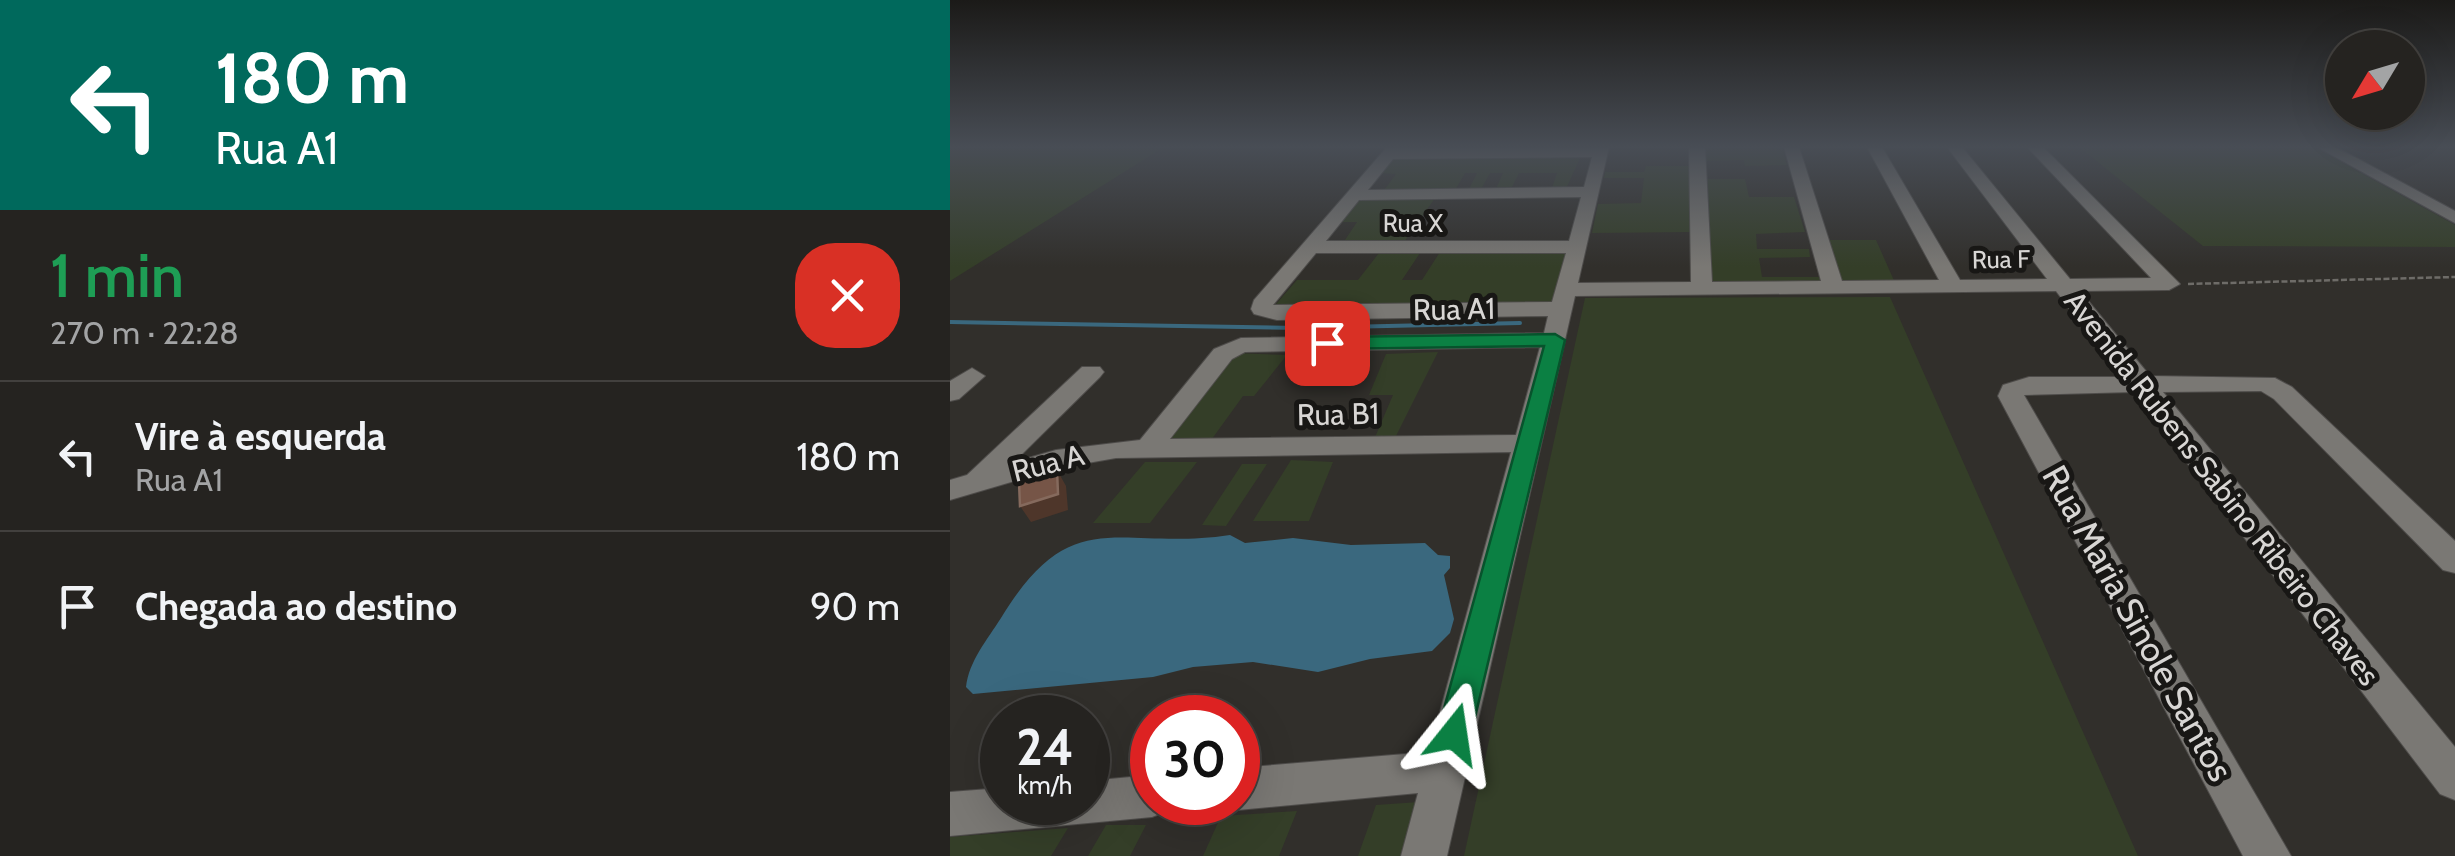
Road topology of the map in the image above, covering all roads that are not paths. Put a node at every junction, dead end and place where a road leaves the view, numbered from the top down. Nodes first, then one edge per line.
1 (1361, 187) edge
2 (1592, 187) edge
3 (1698, 187) edge
4 (1804, 187) edge
5 (1897, 187) edge
6 (1985, 187) edge
7 (2073, 187) edge
8 (2399, 187) edge
9 (1591, 192) junction
10 (1354, 195) junction
11 (2423, 200) junction
12 (2455, 200) edge
13 (2455, 218) edge
14 (1576, 247) junction
15 (1311, 248) junction
16 (2062, 286) junction
17 (1954, 287) junction
18 (1834, 289) junction
19 (1702, 290) junction
20 (1565, 300) junction
21 (1555, 340) junction
22 (1091, 372) dead end
23 (972, 376) dead end
24 (2140, 382) junction
25 (950, 394) edge
26 (1529, 443) junction
27 (1148, 448) junction
28 (963, 486) edge
29 (2455, 561) edge
30 (1444, 770) junction
31 (2455, 780) edge
32 (1260, 786) edge
33 (980, 811) edge
34 (950, 814) edge
35 (1424, 856) edge
36 (2268, 856) edge

1 - 10 street
2 - 9 street
3 - 19 street
4 - 18 street
5 - 17 street
6 - 16 street, Avenida Rubens Sabino Ribeiro Chaves
7 - 16 street, Rua F
8 - 11 street
9 - 10 street
9 - 14 street
10 - 15 street
11 - 12 street
11 - 13 street
14 - 15 street, Rua X
14 - 20 street
15 - 20 street, Rua F
16 - 17 street, Rua F
16 - 24 street, Avenida Rubens Sabino Ribeiro Chaves
17 - 18 street, Rua F
18 - 19 street, Rua F
19 - 20 street, Rua F
20 - 21 street
21 - 26 street
21 - 27 street, Rua A1
22 - 28 street
23 - 25 street
24 - 29 street
24 - 31 street, Avenida Rubens Sabino Ribeiro Chaves
24 - 36 street, Rua Maria Sinole Santos
26 - 27 street, Rua B1
26 - 30 street
27 - 28 street, Rua A
30 - 32 street
30 - 35 street
33 - 34 street

